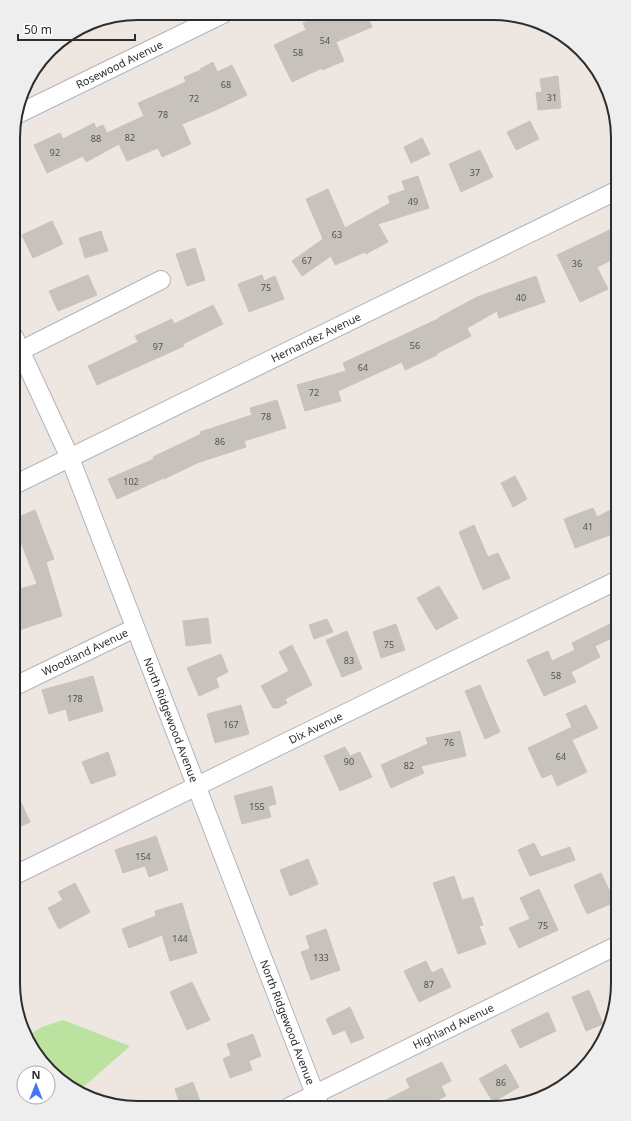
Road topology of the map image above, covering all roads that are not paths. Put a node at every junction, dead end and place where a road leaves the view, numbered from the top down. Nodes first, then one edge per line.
1 (211, 20) edge
2 (24, 110) edge
3 (611, 193) edge
4 (161, 280) dead end
5 (20, 343) edge
6 (20, 350) edge
7 (70, 458) junction
8 (20, 482) edge
9 (611, 583) edge
10 (135, 628) junction
11 (20, 684) edge
12 (196, 786) junction
13 (20, 873) edge
14 (611, 949) edge
15 (318, 1101) edge

1 - 2 street, Rosewood Avenue
3 - 7 street, Hernandez Avenue
4 - 5 street
6 - 7 street, North Ridgewood Avenue
7 - 8 street, Hernandez Avenue
7 - 10 street, North Ridgewood Avenue
9 - 12 street, Dix Avenue
10 - 11 street, Woodland Avenue
10 - 12 street, North Ridgewood Avenue
12 - 13 street, Dix Avenue
12 - 15 street, North Ridgewood Avenue
14 - 15 street, Highland Avenue

